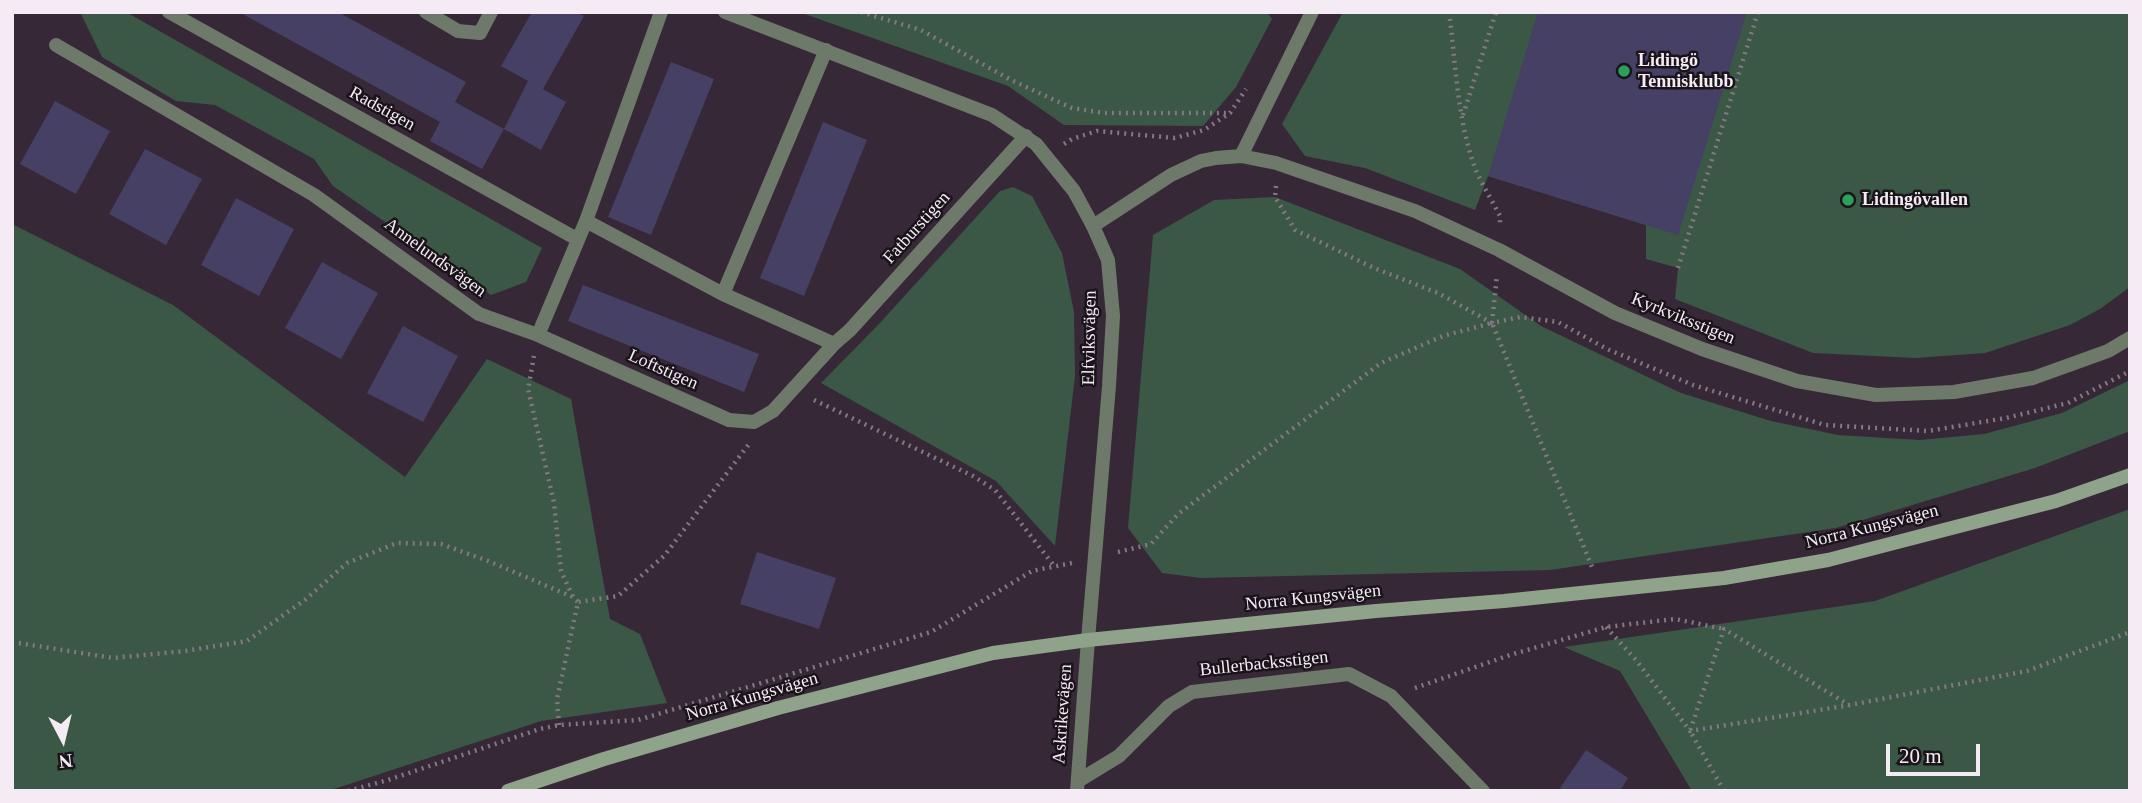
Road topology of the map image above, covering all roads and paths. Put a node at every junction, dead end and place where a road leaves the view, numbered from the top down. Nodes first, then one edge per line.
1 (169, 12) edge
2 (426, 12) edge
3 (491, 12) edge
4 (661, 12) edge
5 (725, 12) edge
6 (861, 12) edge
7 (1312, 12) edge
8 (1449, 12) edge
9 (1496, 12) edge
10 (1758, 12) edge
11 (56, 45) dead end
12 (826, 50) junction
13 (1267, 100) junction
14 (1230, 113) junction
15 (1462, 116) junction
16 (1026, 136) junction
17 (1045, 155) junction
18 (1241, 156) junction
19 (1276, 163) junction
20 (586, 221) junction
21 (1093, 226) junction
22 (577, 239) junction
23 (1499, 250) junction
24 (1678, 268) dead end
25 (723, 294) junction
26 (1492, 323) junction
27 (538, 334) junction
28 (2130, 338) edge
29 (834, 344) junction
30 (812, 399) dead end
31 (773, 411) junction
32 (2129, 474) edge
33 (1095, 557) junction
34 (1055, 567) junction
35 (1592, 567) dead end
36 (573, 597) junction
37 (578, 602) junction
38 (1606, 627) junction
39 (1724, 629) junction
40 (2130, 632) edge
41 (1088, 640) junction
42 (12, 642) edge
43 (1391, 696) junction
44 (1850, 705) junction
45 (559, 725) junction
46 (1690, 731) junction
47 (1078, 786) edge
48 (348, 791) edge
49 (508, 791) edge
50 (1483, 791) edge
51 (1724, 791) edge

1 - 22 street, Radstigen
2 - 3 street
4 - 20 street
5 - 12 street, Elfviksvägen
6 - 14 path
7 - 13 street
8 - 15 path
9 - 15 path
10 - 24 path
11 - 27 street, Annelundsvägen
12 - 16 street, Elfviksvägen
12 - 25 street
13 - 14 path
13 - 18 street
14 - 17 path
15 - 23 path
16 - 17 street, Elfviksvägen
16 - 29 street, Fatburstigen
17 - 21 street, Elfviksvägen
18 - 19 street, Kyrkviksstigen
18 - 21 street, Kyrkviksstigen
19 - 23 street, Kyrkviksstigen
19 - 26 path
20 - 22 street
20 - 25 street
21 - 33 street, Elfviksvägen
22 - 27 street
23 - 26 path
23 - 28 street, Kyrkviksstigen
25 - 29 street
26 - 33 path
26 - 35 path
27 - 31 street, Loftstigen
27 - 36 path
29 - 31 street, Fatburstigen
30 - 34 path
31 - 37 path
32 - 41 main road, Norra Kungsvägen
33 - 34 path
33 - 41 street, Elfviksvägen
34 - 45 path
36 - 37 path
36 - 42 path
37 - 45 path
38 - 39 path
38 - 43 path
38 - 46 path
39 - 44 path
39 - 46 path
40 - 44 path
41 - 47 street, Askrikevägen
41 - 49 main road, Norra Kungsvägen
43 - 47 street, Bullerbacksstigen
43 - 50 street, Bullerbacksstigen
44 - 46 path
45 - 48 path
46 - 51 path

